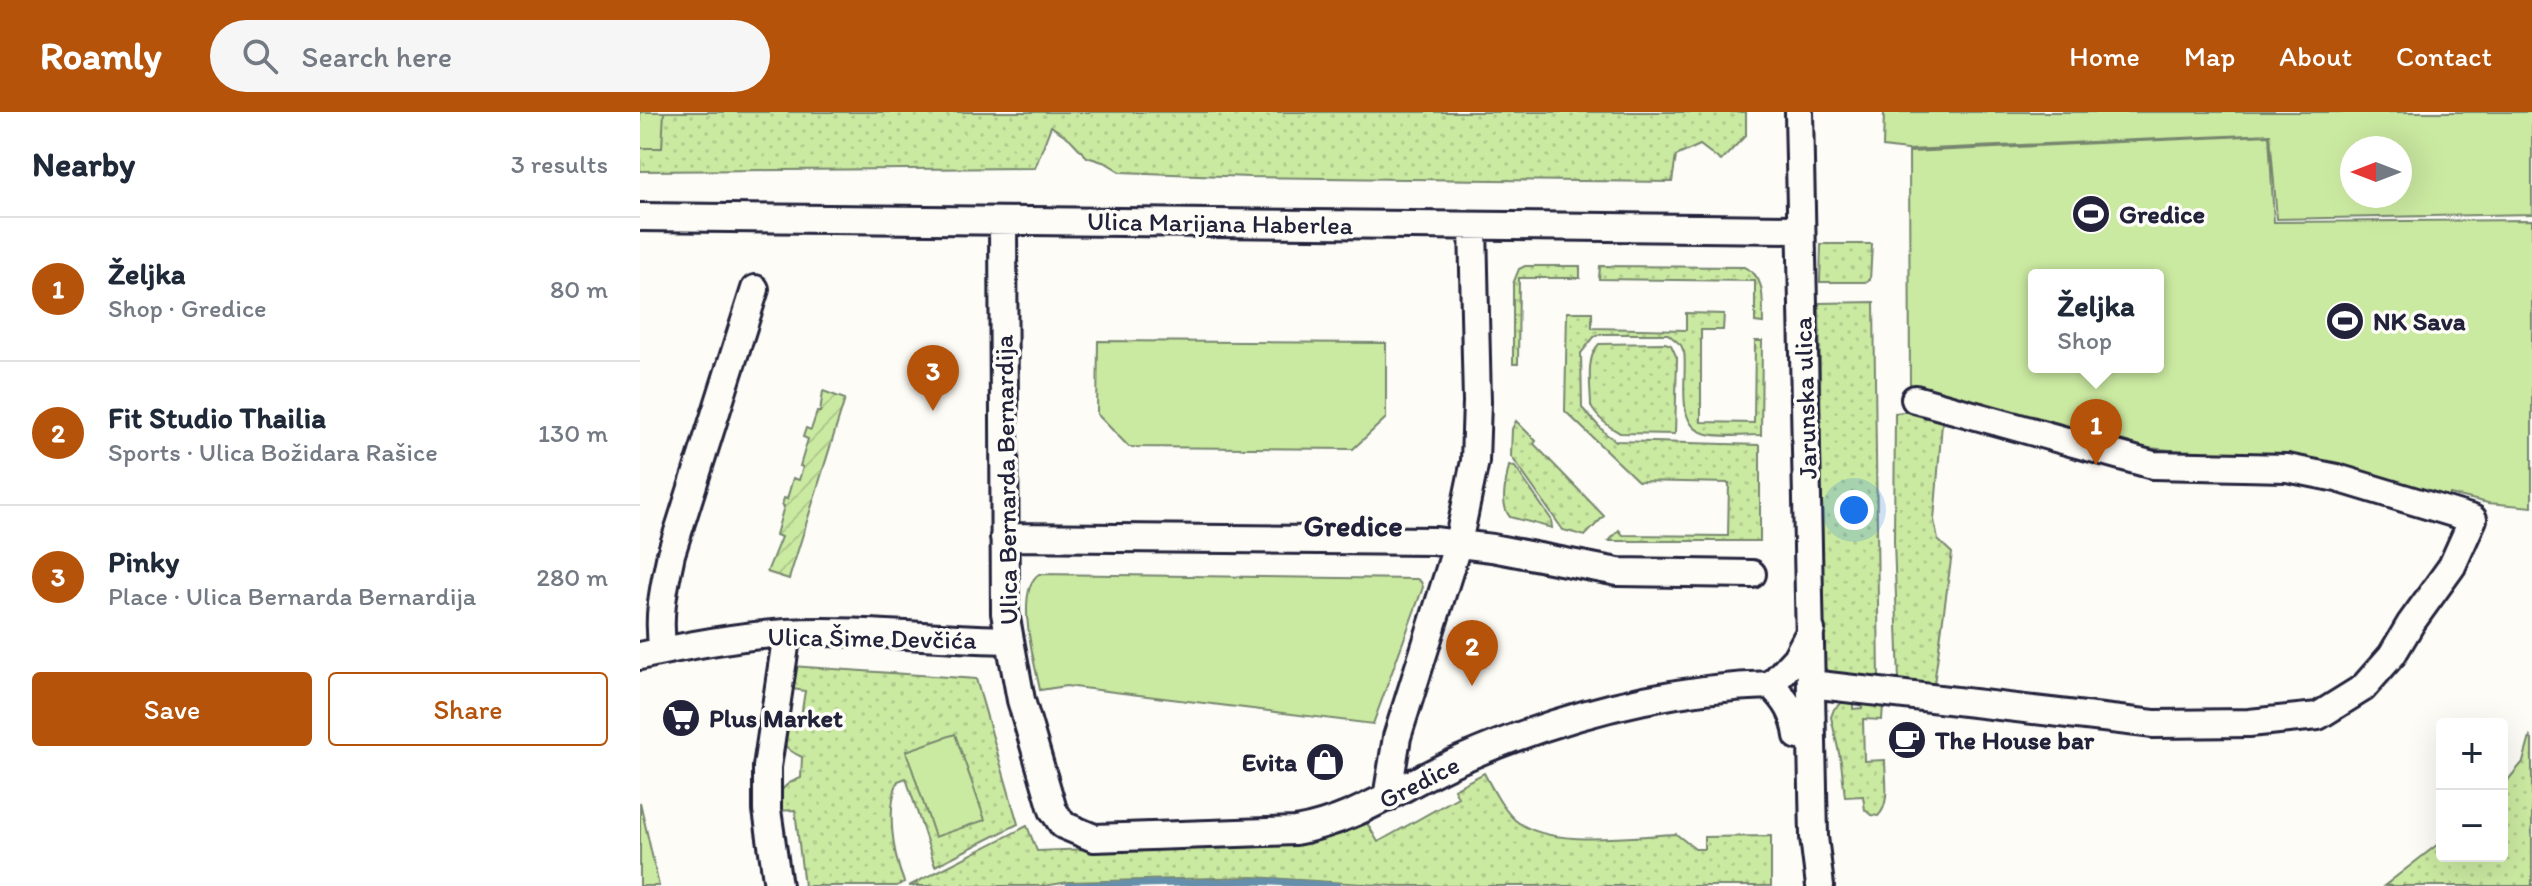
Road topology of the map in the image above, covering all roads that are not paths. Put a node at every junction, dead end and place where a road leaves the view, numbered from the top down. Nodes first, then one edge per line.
1 (1799, 112) edge
2 (640, 217) edge
3 (1003, 221) junction
4 (1473, 226) junction
5 (1800, 229) junction
6 (755, 289) dead end
7 (1915, 399) dead end
8 (1004, 537) junction
9 (1458, 543) junction
10 (1752, 574) dead end
11 (1811, 630) junction
12 (787, 633) junction
13 (1009, 640) junction
14 (651, 653) edge
15 (1811, 684) junction
16 (1771, 685) junction
17 (1798, 736) junction
18 (1387, 798) junction
19 (1063, 825) joint
20 (778, 886) edge
21 (1805, 886) edge
22 (1820, 886) edge

1 - 5 street, Jarunska ulica
2 - 3 street, Ulica Marijana Haberlea
3 - 4 street, Ulica Marijana Haberlea
3 - 8 street, Ulica Bernarda Bernardija
4 - 5 street, Ulica Marijana Haberlea
4 - 9 street
5 - 11 street, Jarunska ulica
6 - 14 street
7 - 15 street
8 - 9 street
8 - 13 street, Ulica Bernarda Bernardija
9 - 10 street
9 - 18 street
11 - 15 street, Jarunska ulica
11 - 16 street
12 - 13 street, Ulica Šime Devčića
12 - 14 street, Ulica Šime Devčića
12 - 20 street
13 - 19 street, Ulica Bernarda Bernardija
15 - 17 street, Jarunska ulica
15 - 22 street, Jarunska ulica
16 - 17 street
16 - 18 street, Gredice
17 - 21 street, Jarunska ulica
18 - 19 street, Gredice

